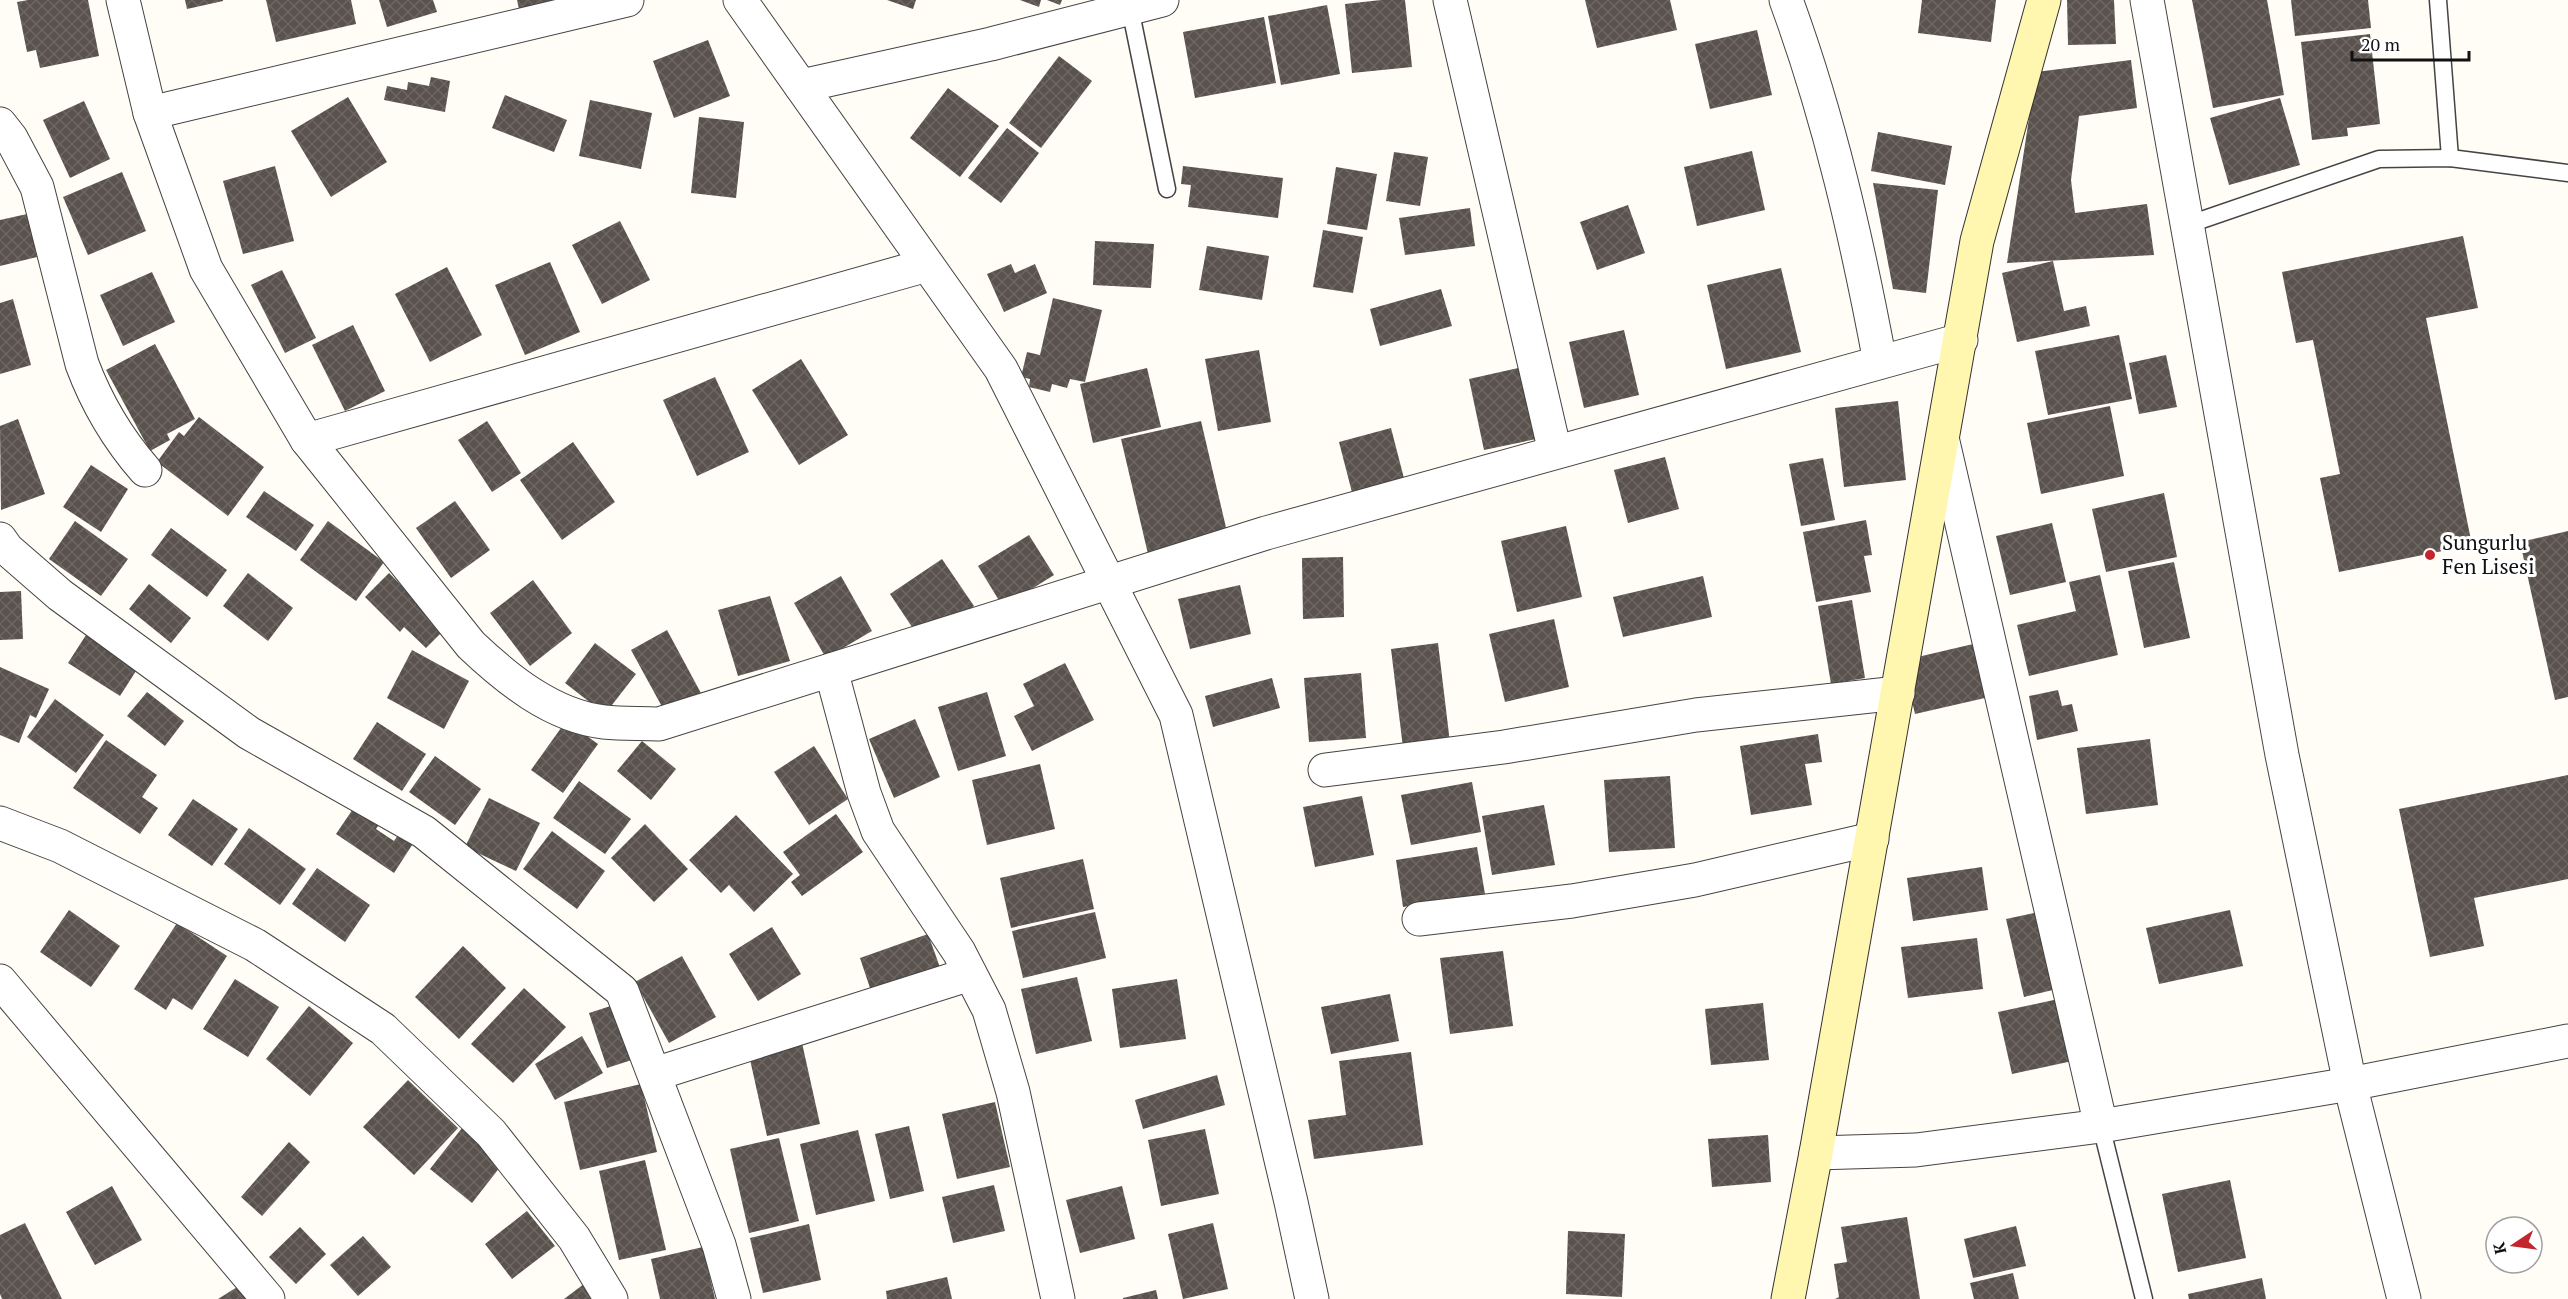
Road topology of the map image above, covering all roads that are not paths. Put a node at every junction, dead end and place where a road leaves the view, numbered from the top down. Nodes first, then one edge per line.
1 (123, 0) edge
2 (627, 0) edge
3 (740, 0) edge
4 (1162, 0) edge
5 (1450, 0) edge
6 (1786, 0) edge
7 (2044, 0) edge
8 (2147, 0) edge
9 (2438, 0) edge
10 (1120, 4) edge
11 (801, 86) junction
12 (150, 113) junction
13 (0, 124) edge
14 (2450, 158) junction
15 (2568, 173) edge
16 (1167, 189) dead end
17 (2187, 225) junction
18 (927, 264) junction
19 (1961, 339) junction
20 (1880, 362) junction
21 (307, 440) junction
22 (1943, 442) junction
23 (1555, 452) junction
24 (145, 470) dead end
25 (0, 539) edge
26 (1110, 584) junction
27 (831, 670) junction
28 (1898, 693) junction
29 (1325, 770) dead end
30 (0, 823) edge
31 (1872, 839) junction
32 (1419, 919) dead end
33 (970, 974) junction
34 (0, 981) edge
35 (2568, 1041) edge
36 (655, 1074) junction
37 (2350, 1084) junction
38 (2101, 1126) junction
39 (1816, 1154) junction
40 (268, 1299) edge
41 (611, 1299) edge
42 (734, 1299) edge
43 (1058, 1299) edge
44 (1312, 1299) edge
45 (1788, 1299) edge
46 (2144, 1299) edge
47 (2404, 1299) edge

1 - 12 street
2 - 12 street
3 - 11 street
4 - 10 street
5 - 23 street
6 - 20 street
7 - 19 main road
8 - 17 street
9 - 14 lane
10 - 11 street
10 - 16 lane
11 - 18 street
12 - 21 street
13 - 24 street
14 - 15 lane
14 - 17 lane
17 - 37 street
18 - 21 street
18 - 26 street
19 - 20 street
19 - 22 main road
20 - 23 street
21 - 27 street
22 - 28 main road
22 - 38 street
23 - 26 street
25 - 36 street
26 - 27 street
26 - 44 street
27 - 33 street
28 - 29 street
28 - 31 main road
30 - 41 street
31 - 32 street
31 - 39 main road
33 - 36 street
33 - 43 street
34 - 40 street
35 - 37 street
36 - 42 street
37 - 38 street
37 - 47 street
38 - 39 street
38 - 46 lane
39 - 45 main road

